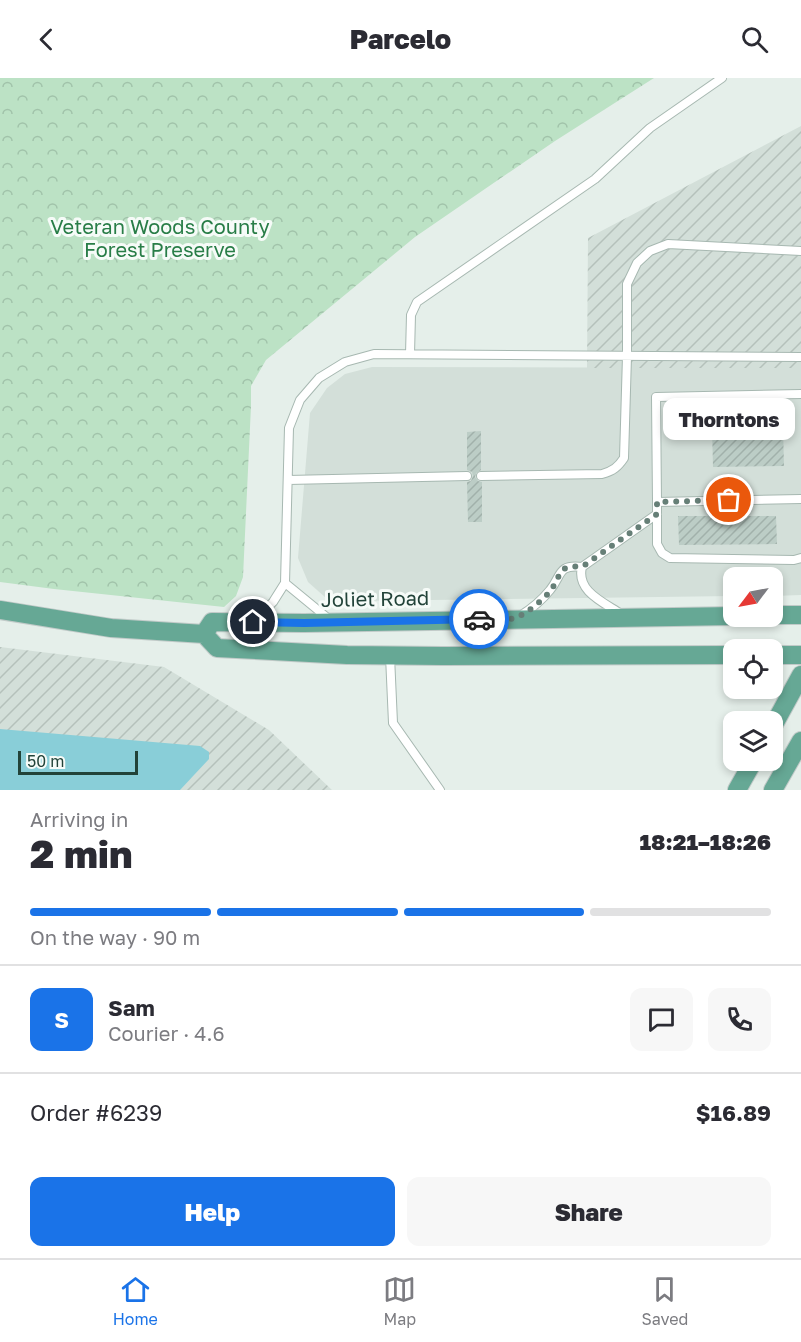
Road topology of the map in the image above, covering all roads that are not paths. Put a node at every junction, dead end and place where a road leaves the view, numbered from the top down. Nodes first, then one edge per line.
1 (722, 78) edge
2 (801, 251) edge
3 (410, 354) junction
4 (627, 356) junction
5 (801, 357) edge
6 (801, 394) edge
7 (467, 476) dead end
8 (481, 476) dead end
9 (288, 480) junction
10 (801, 499) edge
11 (657, 502) junction
12 (657, 514) junction
13 (801, 558) edge
14 (582, 567) junction
15 (285, 583) junction
16 (0, 610) edge
17 (783, 615) edge
18 (801, 615) edge
19 (624, 616) junction
20 (723, 616) edge
21 (516, 618) junction
22 (253, 622) junction
23 (334, 622) junction
24 (204, 634) junction
25 (723, 655) edge
26 (783, 655) edge
27 (801, 655) edge
28 (390, 656) junction
29 (801, 675) edge
30 (781, 711) edge
31 (801, 741) edge
32 (796, 763) edge
33 (748, 771) edge
34 (440, 790) edge
35 (737, 790) edge
36 (773, 790) edge

1 - 3 lane
2 - 4 lane
3 - 4 lane
3 - 9 lane
4 - 5 lane
4 - 8 lane
6 - 11 lane
7 - 9 lane
9 - 15 lane
10 - 11 lane
11 - 12 lane
12 - 13 lane
12 - 14 lane
14 - 19 lane
14 - 21 lane
15 - 22 lane
15 - 23 lane
16 - 24 main road
17 - 18 main road
19 - 20 main road, Joliet Road
19 - 21 main road, Joliet Road
21 - 23 main road, Joliet Road
22 - 23 main road, Joliet Road
22 - 24 main road, Joliet Road
24 - 28 main road
25 - 28 main road
26 - 27 main road
28 - 34 lane
29 - 30 main road
31 - 32 main road
32 - 36 main road
33 - 35 main road

